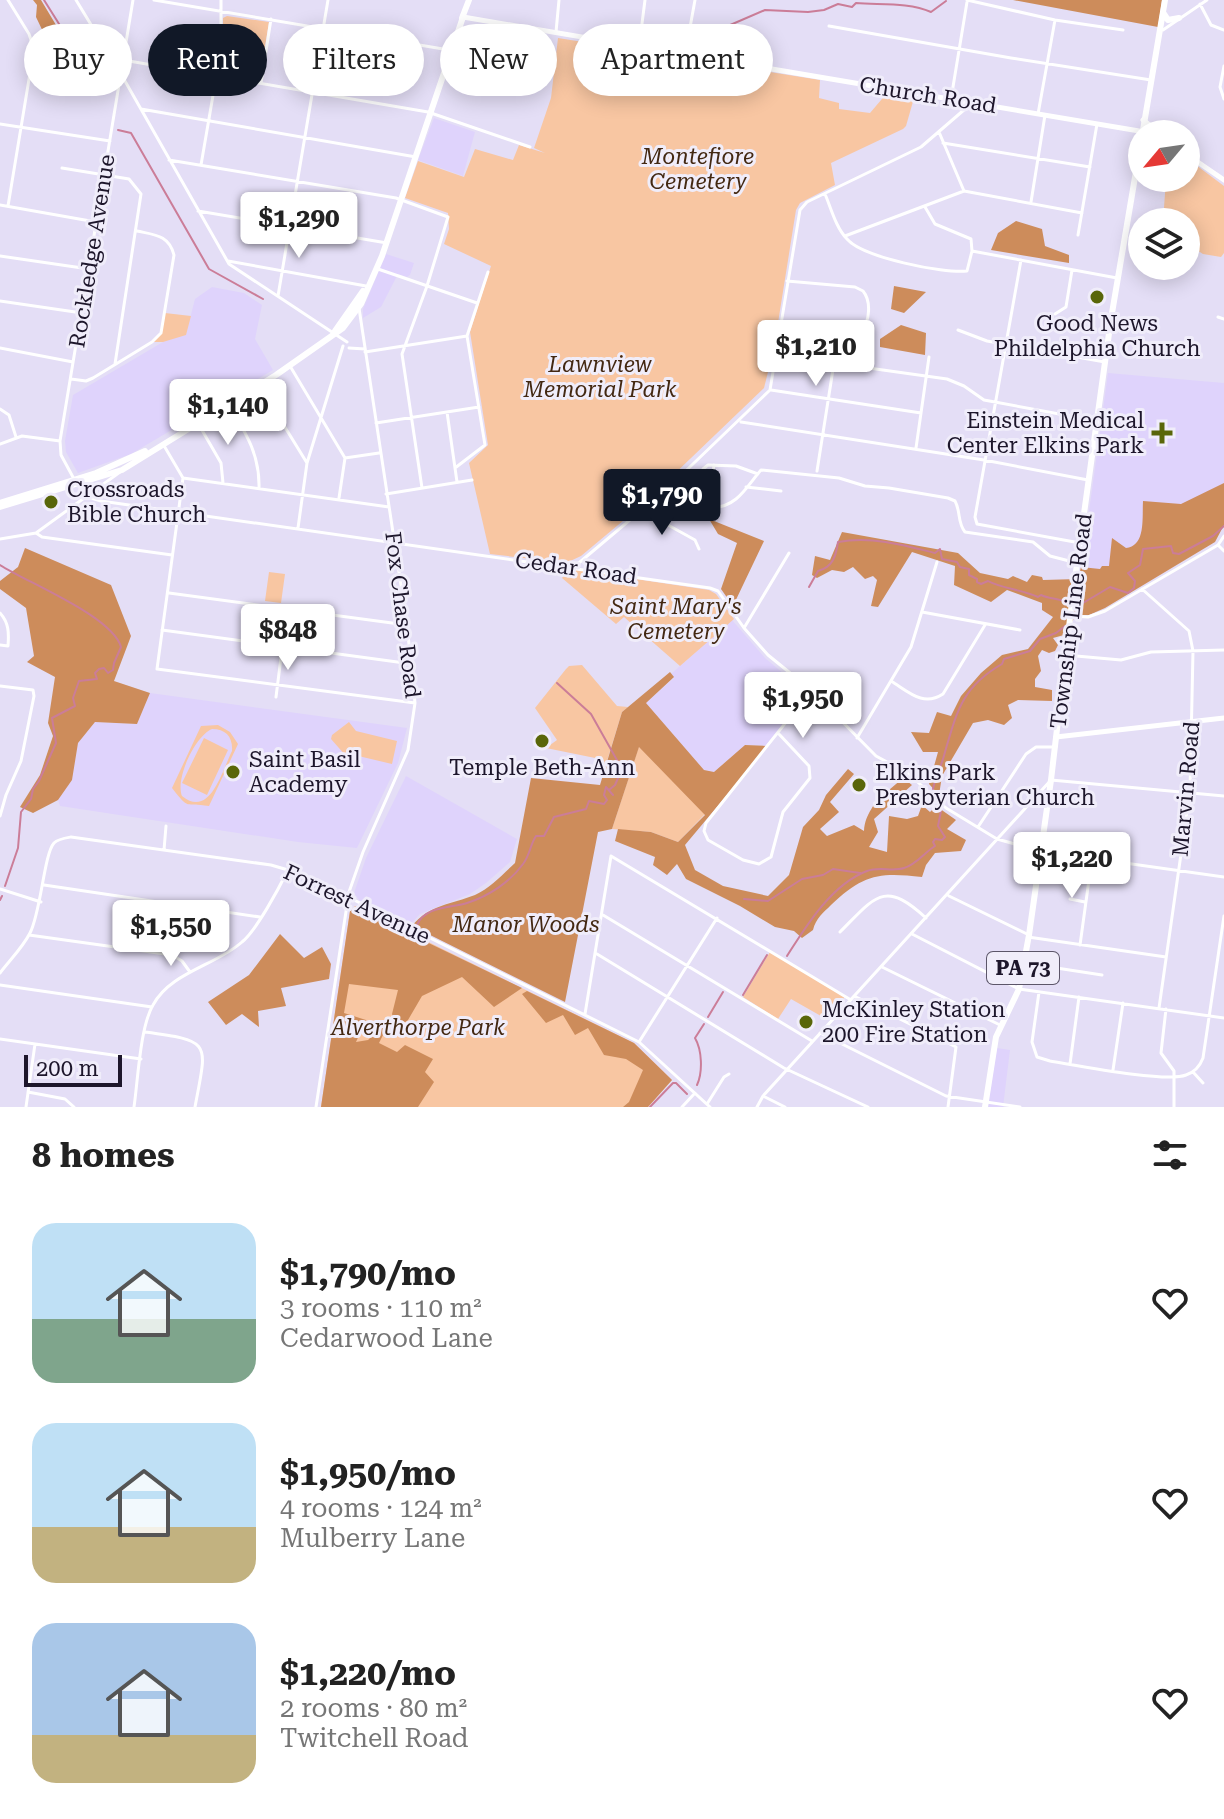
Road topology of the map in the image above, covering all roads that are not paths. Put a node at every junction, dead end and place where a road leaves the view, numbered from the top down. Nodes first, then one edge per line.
1 (8, 0) edge
2 (76, 0) edge
3 (133, 0) edge
4 (154, 0) edge
5 (221, 0) edge
6 (328, 0) edge
7 (469, 0) edge
8 (559, 0) edge
9 (645, 0) edge
10 (695, 0) edge
11 (1165, 0) edge
12 (1207, 0) edge
13 (967, 1) edge
14 (1200, 4) junction
15 (219, 11) junction
16 (1164, 11) junction
17 (463, 17) junction
18 (1179, 18) junction
19 (271, 19) junction
20 (1055, 20) junction
21 (91, 24) edge
22 (129, 24) edge
23 (220, 24) edge
24 (297, 24) edge
25 (324, 24) edge
26 (460, 24) edge
27 (504, 24) edge
28 (557, 24) edge
29 (642, 24) edge
30 (691, 24) edge
31 (829, 26) dead end
32 (1123, 30) dead end
33 (1224, 30) edge
34 (1160, 33) junction
35 (267, 45) edge
36 (960, 48) junction
37 (1047, 64) junction
38 (1224, 66) edge
39 (773, 70) edge
40 (1151, 80) junction
41 (440, 83) edge
42 (132, 93) edge
43 (117, 96) edge
44 (212, 96) edge
45 (312, 96) edge
46 (335, 96) edge
47 (951, 99) junction
48 (1224, 99) edge
49 (972, 103) junction
50 (141, 109) junction
51 (430, 113) junction
52 (1038, 114) junction
53 (1045, 115) junction
54 (208, 120) junction
55 (1143, 120) edge
56 (0, 124) edge
57 (1097, 124) junction
58 (22, 127) junction
59 (1128, 129) edge
60 (939, 132) junction
61 (305, 137) junction
62 (110, 141) junction
63 (943, 143) junction
64 (530, 147) dead end
65 (414, 156) junction
66 (169, 160) junction
67 (1039, 160) junction
68 (1200, 164) edge
69 (201, 165) junction
70 (1090, 167) junction
71 (62, 168) dead end
72 (105, 174) junction
73 (1224, 180) edge
74 (297, 181) junction
75 (1132, 192) edge
76 (965, 193) junction
77 (825, 194) junction
78 (400, 199) junction
79 (1031, 203) junction
80 (0, 205) edge
81 (8, 206) junction
82 (925, 207) junction
83 (198, 211) junction
84 (1082, 213) junction
85 (96, 222) junction
86 (290, 226) junction
87 (137, 231) junction
88 (1078, 235) dead end
89 (844, 236) junction
90 (386, 243) junction
91 (972, 251) junction
92 (0, 256) edge
93 (226, 260) junction
94 (1021, 260) junction
95 (376, 268) junction
96 (89, 269) junction
97 (1072, 270) junction
98 (282, 271) junction
99 (488, 272) dead end
100 (1117, 278) junction
101 (787, 281) junction
102 (366, 286) junction
103 (427, 286) junction
104 (278, 297) junction
105 (0, 301) edge
106 (478, 303) junction
107 (359, 308) junction
108 (82, 313) junction
109 (1055, 314) dead end
110 (1218, 317) dead end
111 (1224, 319) edge
112 (958, 330) dead end
113 (862, 332) dead end
114 (337, 336) junction
115 (467, 336) junction
116 (837, 344) dead end
117 (1005, 344) junction
118 (346, 345) junction
119 (403, 346) junction
120 (0, 348) edge
121 (365, 350) junction
122 (776, 355) junction
123 (929, 357) dead end
124 (73, 362) junction
125 (834, 362) junction
126 (1105, 362) junction
127 (115, 364) junction
128 (290, 366) junction
129 (928, 376) junction
130 (71, 379) junction
131 (259, 385) junction
132 (770, 390) junction
133 (828, 400) junction
134 (228, 403) junction
135 (995, 403) junction
136 (479, 407) junction
137 (0, 409) edge
138 (447, 412) junction
139 (921, 413) junction
140 (412, 417) junction
141 (321, 419) junction
142 (1097, 421) junction
143 (197, 422) junction
144 (739, 422) junction
145 (376, 423) junction
146 (823, 436) junction
147 (16, 437) junction
148 (60, 441) junction
149 (163, 443) junction
150 (0, 444) edge
151 (916, 450) junction
152 (379, 453) junction
153 (345, 458) junction
154 (984, 460) junction
155 (307, 463) junction
156 (714, 465) junction
157 (455, 468) junction
158 (122, 470) junction
159 (817, 471) dead end
160 (758, 474) junction
161 (183, 478) junction
162 (472, 480) dead end
163 (1088, 480) junction
164 (76, 481) junction
165 (457, 482) junction
166 (223, 483) junction
167 (746, 487) junction
168 (259, 488) junction
169 (422, 488) junction
170 (668, 488) junction
171 (781, 491) dead end
172 (87, 494) junction
173 (303, 494) junction
174 (386, 494) junction
175 (339, 500) junction
176 (0, 505) edge
177 (389, 507) junction
178 (641, 510) junction
179 (179, 511) junction
180 (298, 528) junction
181 (36, 533) junction
182 (1224, 536) edge
183 (0, 539) edge
184 (394, 542) junction
185 (1080, 543) junction
186 (1218, 545) junction
187 (699, 549) dead end
188 (1224, 551) edge
189 (789, 553) dead end
190 (172, 555) junction
191 (583, 559) junction
192 (937, 562) dead end
193 (1077, 563) junction
194 (564, 566) junction
195 (574, 567) junction
196 (588, 569) junction
197 (1142, 589) junction
198 (167, 593) junction
199 (287, 610) junction
200 (921, 612) junction
201 (0, 613) edge
202 (1071, 615) junction
203 (407, 625) junction
204 (985, 625) junction
205 (744, 628) junction
206 (162, 630) junction
207 (1020, 630) dead end
208 (0, 645) edge
209 (283, 646) junction
210 (1224, 650) edge
211 (1193, 651) junction
212 (1065, 655) junction
213 (412, 664) junction
214 (891, 681) junction
215 (276, 684) junction
216 (0, 686) edge
217 (811, 690) junction
218 (276, 697) dead end
219 (415, 703) junction
220 (1224, 718) edge
221 (1192, 722) junction
222 (778, 733) junction
223 (1056, 737) junction
224 (857, 738) junction
225 (1056, 747) junction
226 (1051, 780) junction
227 (1190, 791) junction
228 (1224, 796) edge
229 (0, 816) edge
230 (166, 826) dead end
231 (978, 827) junction
232 (997, 839) junction
233 (164, 850) junction
234 (1040, 851) junction
235 (1092, 858) junction
236 (288, 870) junction
237 (1178, 871) junction
238 (1224, 877) edge
239 (44, 885) junction
240 (0, 889) edge
241 (948, 895) junction
242 (348, 897) junction
243 (1070, 899) dead end
244 (41, 902) junction
245 (1085, 902) junction
246 (602, 915) junction
247 (1224, 916) edge
248 (260, 917) junction
249 (717, 918) junction
250 (926, 918) junction
251 (840, 932) dead end
252 (912, 934) junction
253 (29, 935) junction
254 (1028, 936) junction
255 (1080, 945) junction
256 (596, 953) junction
257 (1166, 957) junction
258 (1024, 963) junction
259 (687, 965) junction
260 (882, 967) junction
261 (190, 972) junction
262 (0, 973) edge
263 (1102, 975) dead end
264 (0, 985) edge
265 (1019, 989) junction
266 (1039, 992) junction
267 (668, 997) junction
268 (1079, 997) junction
269 (852, 998) junction
270 (1123, 1003) junction
271 (152, 1007) junction
272 (1159, 1008) junction
273 (1166, 1009) junction
274 (585, 1014) junction
275 (1209, 1016) junction
276 (1224, 1018) edge
277 (1000, 1025) junction
278 (145, 1032) junction
279 (820, 1033) junction
280 (0, 1039) edge
281 (812, 1041) junction
282 (639, 1042) junction
283 (35, 1044) junction
284 (141, 1059) junction
285 (1070, 1064) junction
286 (789, 1068) junction
287 (1113, 1070) junction
288 (1193, 1072) junction
289 (729, 1074) dead end
290 (1175, 1077) junction
291 (1203, 1083) dead end
292 (28, 1092) junction
293 (695, 1093) junction
294 (763, 1096) junction
295 (949, 1097) junction
296 (986, 1104) edge
297 (708, 1106) edge
298 (26, 1107) edge
299 (74, 1107) edge
300 (134, 1107) edge
301 (195, 1107) edge
302 (316, 1107) edge
303 (682, 1107) edge
304 (757, 1107) edge
305 (785, 1107) edge
306 (868, 1107) edge
307 (948, 1107) edge
308 (1020, 1107) edge
309 (1174, 1107) edge

1 - 58 street
2 - 21 street
3 - 22 street, Rockledge Avenue
4 - 15 street
5 - 15 street
6 - 25 street
7 - 17 main road
8 - 28 street
9 - 29 street
10 - 30 street
11 - 16 main road, PA 73
12 - 14 street
13 - 20 street
13 - 36 street
14 - 18 street
14 - 33 street
15 - 19 street
15 - 23 street
16 - 18 main road
16 - 34 main road, PA 73
17 - 26 main road
17 - 27 street, Church Road
18 - 34 street
19 - 24 street
19 - 35 street
20 - 32 street
20 - 37 street
31 - 36 street
34 - 40 main road, PA 73
36 - 37 street
36 - 47 street
37 - 40 street
37 - 52 street
38 - 48 street
39 - 47 street, Church Road
40 - 55 main road, PA 73
41 - 51 main road
42 - 50 street
43 - 62 street, Rockledge Avenue
44 - 54 street
45 - 61 street
46 - 51 street
47 - 49 street, Church Road
49 - 52 street, Church Road
49 - 60 street
50 - 54 street
50 - 66 street
51 - 64 street
51 - 65 main road
52 - 53 street, Church Road
53 - 57 street, Church Road
53 - 67 street
54 - 61 street
54 - 69 street
56 - 58 street
57 - 59 street, Church Road
57 - 70 street
58 - 62 street
58 - 81 street
60 - 63 street
60 - 77 street
61 - 65 street
61 - 74 street
62 - 72 street, Rockledge Avenue
63 - 67 street
63 - 76 street
65 - 78 main road
66 - 69 street
66 - 83 street
67 - 70 street
67 - 79 street
68 - 73 street
69 - 74 street
70 - 84 street
71 - 72 street
72 - 85 street, Rockledge Avenue
72 - 87 street
74 - 78 street
74 - 86 street
75 - 100 main road, Township Line Road / PA 73
76 - 79 street
76 - 82 street
77 - 89 street
77 - 101 street
78 - 90 main road
78 - 103 street
79 - 84 street
80 - 81 street
81 - 85 street
82 - 89 street
82 - 91 street
83 - 86 street
83 - 93 street
84 - 88 street
85 - 96 street, Rockledge Avenue
86 - 90 street
86 - 98 street
87 - 127 street
87 - 127 street
89 - 91 street
90 - 95 main road
91 - 94 street
92 - 96 street
93 - 98 street
93 - 104 street
94 - 97 street
94 - 117 street
95 - 102 main road
95 - 103 street
95 - 107 main road
96 - 108 street, Rockledge Avenue
97 - 100 street
97 - 109 street
98 - 102 street
98 - 104 street
99 - 106 street
100 - 126 main road, Township Line Road / PA 73
101 - 113 street
101 - 122 street
102 - 114 main road
103 - 106 street
103 - 119 street
104 - 114 street
105 - 108 street
106 - 115 street
107 - 114 main road
107 - 121 street, Fox Chase Road
108 - 124 street, Rockledge Avenue
110 - 111 street
112 - 117 street
114 - 118 street
114 - 128 main road
115 - 119 street
115 - 136 street
116 - 125 street
117 - 126 street
117 - 135 street
118 - 121 street
118 - 141 street
119 - 121 street
119 - 140 street
120 - 124 street
121 - 145 street, Fox Chase Road
122 - 125 street
122 - 132 street
123 - 129 street
124 - 130 street, Rockledge Avenue
125 - 129 street
125 - 133 street
126 - 142 main road, Township Line Road / PA 73
127 - 130 street
128 - 131 main road
128 - 141 street
129 - 135 street
129 - 139 street
130 - 148 street, Rockledge Avenue
131 - 134 main road
131 - 155 street
132 - 133 street
132 - 144 street
133 - 139 street
133 - 146 street
134 - 143 main road
134 - 168 street
135 - 142 street
135 - 154 street
136 - 138 street
136 - 157 street
137 - 147 street
138 - 140 street
138 - 157 street
139 - 151 street
140 - 145 street
140 - 169 street
141 - 153 street
141 - 155 street
142 - 163 main road, Township Line Road / PA 73
143 - 149 main road
143 - 166 street
144 - 146 street
144 - 170 street
145 - 152 street, Fox Chase Road
146 - 151 street
146 - 159 street
147 - 148 street
147 - 150 street
148 - 164 street
149 - 158 main road
149 - 161 street
149 - 164 main road
151 - 154 street
152 - 153 street
152 - 174 street, Fox Chase Road
153 - 175 street
154 - 163 street
154 - 185 street
155 - 173 street
156 - 156 street
156 - 160 street
157 - 165 street
158 - 164 main road
158 - 172 street
160 - 167 street
160 - 193 street
161 - 166 street
161 - 179 street
162 - 165 street
163 - 185 main road, Township Line Road / PA 73
164 - 172 street
164 - 176 main road
165 - 169 street
166 - 168 street
167 - 170 street
167 - 171 street
168 - 173 street
169 - 174 street
170 - 178 street
172 - 179 street, Cedar Road
172 - 181 street
173 - 175 street
173 - 180 street
174 - 177 street, Fox Chase Road
175 - 177 street
177 - 184 street, Fox Chase Road
178 - 187 street
178 - 191 street
179 - 180 street, Cedar Road
179 - 190 street
180 - 184 street, Cedar Road
181 - 183 street
181 - 190 street
182 - 186 street
184 - 194 street, Cedar Road
184 - 203 street, Fox Chase Road
185 - 193 main road, Township Line Road / PA 73
186 - 188 street
186 - 197 street
189 - 205 street
190 - 198 street
191 - 194 street
191 - 195 street
191 - 196 street
192 - 200 street
193 - 202 main road, Township Line Road / PA 73
194 - 195 street, Cedar Road
195 - 196 street, Cedar Road
196 - 205 street, Cedar Road
197 - 202 street
197 - 211 street
198 - 199 street
198 - 206 street
199 - 203 street
199 - 209 street
200 - 204 street
200 - 214 street
201 - 208 street
202 - 212 main road, Township Line Road / PA 73
203 - 213 street, Fox Chase Road
204 - 207 street
204 - 214 street
205 - 217 street, Cedar Road
206 - 209 street
206 - 215 street
209 - 213 street
209 - 215 street
210 - 211 street
211 - 212 street
211 - 221 street, Marvin Road
212 - 223 main road, Township Line Road / PA 73
213 - 219 street, Fox Chase Road
214 - 224 street
215 - 218 street
215 - 219 street
216 - 229 street
217 - 222 street
217 - 224 street, Cedar Road
219 - 242 street, Fox Chase Road
220 - 221 street
221 - 223 street
221 - 227 street, Marvin Road
222 - 222 street
223 - 225 main road, Township Line Road / PA 73
224 - 231 street, Cedar Road
225 - 226 main road, Township Line Road / PA 73
225 - 231 street
226 - 227 street
226 - 232 street
226 - 234 main road, Township Line Road / PA 73
227 - 228 street
227 - 237 street, Marvin Road
230 - 233 street
231 - 232 street, Cedar Road
232 - 234 street, Cedar Road
232 - 241 street
233 - 236 street, Forrest Avenue
233 - 239 street, Forrest Avenue
234 - 235 street, Cedar Road
234 - 254 main road, Township Line Road / PA 73
235 - 237 street, Cedar Road
235 - 245 street
236 - 242 street, Forrest Avenue
236 - 248 street
237 - 238 street, Cedar Road
237 - 257 street, Marvin Road
239 - 244 street
239 - 248 street
240 - 244 street
241 - 250 street
241 - 254 street
242 - 274 street, Forrest Avenue
242 - 302 street, Fox Chase Road
243 - 245 street
244 - 253 street
245 - 255 street
246 - 249 street
246 - 256 street
246 - 259 street
247 - 275 street
248 - 261 street
249 - 259 street
249 - 269 street
250 - 251 street
250 - 252 street
252 - 260 street
252 - 265 street
253 - 261 street
253 - 262 street
254 - 255 street
254 - 258 main road, Township Line Road / PA 73
255 - 257 street
256 - 267 street
256 - 274 street
257 - 272 street, Marvin Road
258 - 263 street
258 - 265 main road, Township Line Road / PA 73
259 - 267 street
259 - 281 street
260 - 269 street
260 - 277 street
261 - 271 street
264 - 271 street
265 - 266 street
265 - 277 main road, Township Line Road / PA 73
266 - 268 street
266 - 285 street
267 - 282 street
267 - 286 street
268 - 270 street
268 - 285 street
269 - 279 street
269 - 295 street
270 - 272 street
270 - 287 street
271 - 278 street
272 - 273 street
273 - 275 street
273 - 290 street
274 - 282 street, Forrest Avenue
275 - 276 street
275 - 288 street
277 - 296 main road, Township Line Road / PA 73
278 - 284 street
278 - 301 street
279 - 281 street
279 - 295 street
280 - 283 street
281 - 286 street
282 - 293 street, Forrest Avenue
283 - 284 street
283 - 292 street
284 - 300 street
285 - 287 street
286 - 294 street
286 - 306 street
287 - 290 street
288 - 290 street
288 - 291 street
289 - 297 street
290 - 309 street
292 - 298 street
292 - 299 street
293 - 297 street, Forrest Avenue
293 - 303 street
294 - 304 street
294 - 305 street
295 - 296 street
295 - 307 street
296 - 308 street

